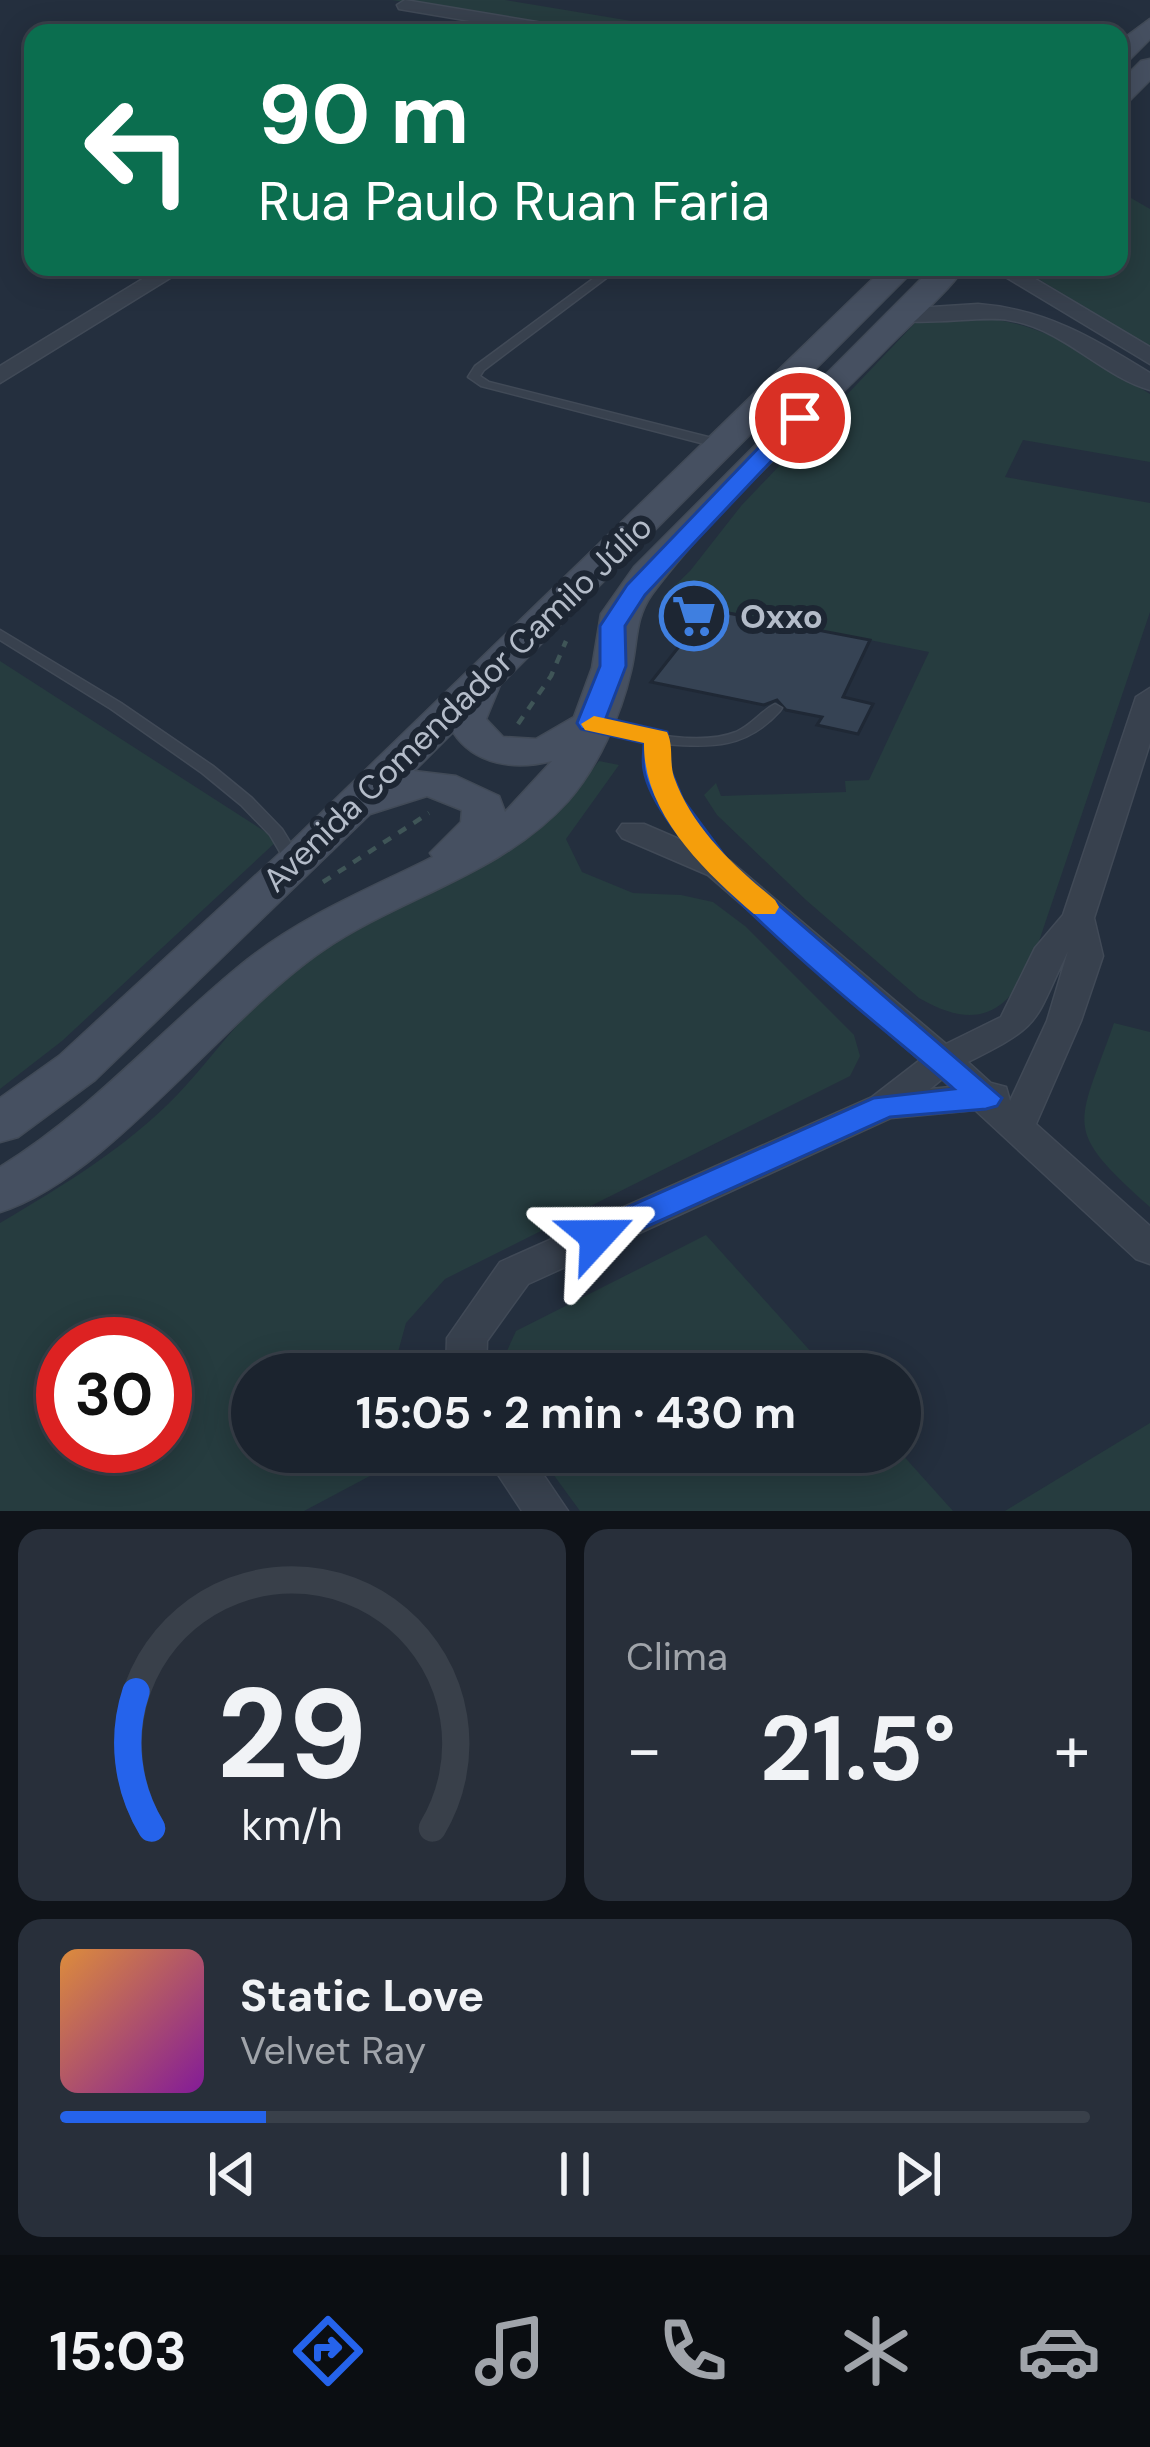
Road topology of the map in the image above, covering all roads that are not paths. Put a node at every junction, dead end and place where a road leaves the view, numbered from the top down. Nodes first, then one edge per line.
1 (405, 5) dead end
2 (516, 24) edge
3 (1150, 26) edge
4 (1128, 47) edge
5 (1150, 66) edge
6 (1128, 88) edge
7 (162, 276) edge
8 (604, 276) edge
9 (893, 276) edge
10 (941, 276) edge
11 (1015, 276) edge
12 (1039, 290) junction
13 (1001, 309) junction
14 (902, 316) junction
15 (1150, 357) edge
16 (0, 376) edge
17 (1150, 383) edge
18 (720, 444) junction
19 (0, 634) edge
20 (485, 681) junction
21 (1150, 697) edge
22 (775, 708) dead end
23 (590, 723) junction
24 (658, 737) junction
25 (336, 823) junction
26 (633, 831) dead end
27 (295, 863) junction
28 (719, 868) junction
29 (376, 902) junction
30 (1078, 918) junction
31 (943, 1060) junction
32 (1043, 1072) junction
33 (986, 1098) junction
34 (885, 1106) junction
35 (3, 1122) edge
36 (1017, 1126) junction
37 (0, 1192) edge
38 (1150, 1249) edge
39 (467, 1353) edge
40 (519, 1473) edge
41 (545, 1511) edge

1 - 2 street
3 - 4 main road
5 - 6 main road
7 - 16 street
8 - 18 lane
9 - 18 main road, Avenida Comendador Camilo Júlio
10 - 14 main road, Avenida Comendador Camilo Júlio
11 - 12 street
12 - 13 street
12 - 15 street
13 - 14 street
13 - 17 street
14 - 23 main road, Avenida Comendador Camilo Júlio
18 - 20 main road, Avenida Comendador Camilo Júlio
19 - 27 lane
20 - 23 main road
20 - 25 main road, Avenida Comendador Camilo Júlio
21 - 30 street
22 - 24 lane
23 - 24 lane
23 - 29 main road, Avenida Comendador Camilo Júlio
24 - 28 lane
25 - 27 main road, Avenida Comendador Camilo Júlio
25 - 29 main road
26 - 28 street
27 - 35 main road, Avenida Comendador Camilo Júlio
28 - 31 street
29 - 37 main road, Avenida Comendador Camilo Júlio
30 - 31 street
30 - 32 street
31 - 33 street
31 - 34 street
32 - 33 street
32 - 36 street
33 - 34 street
33 - 36 street
34 - 39 street
36 - 38 street
40 - 41 street

